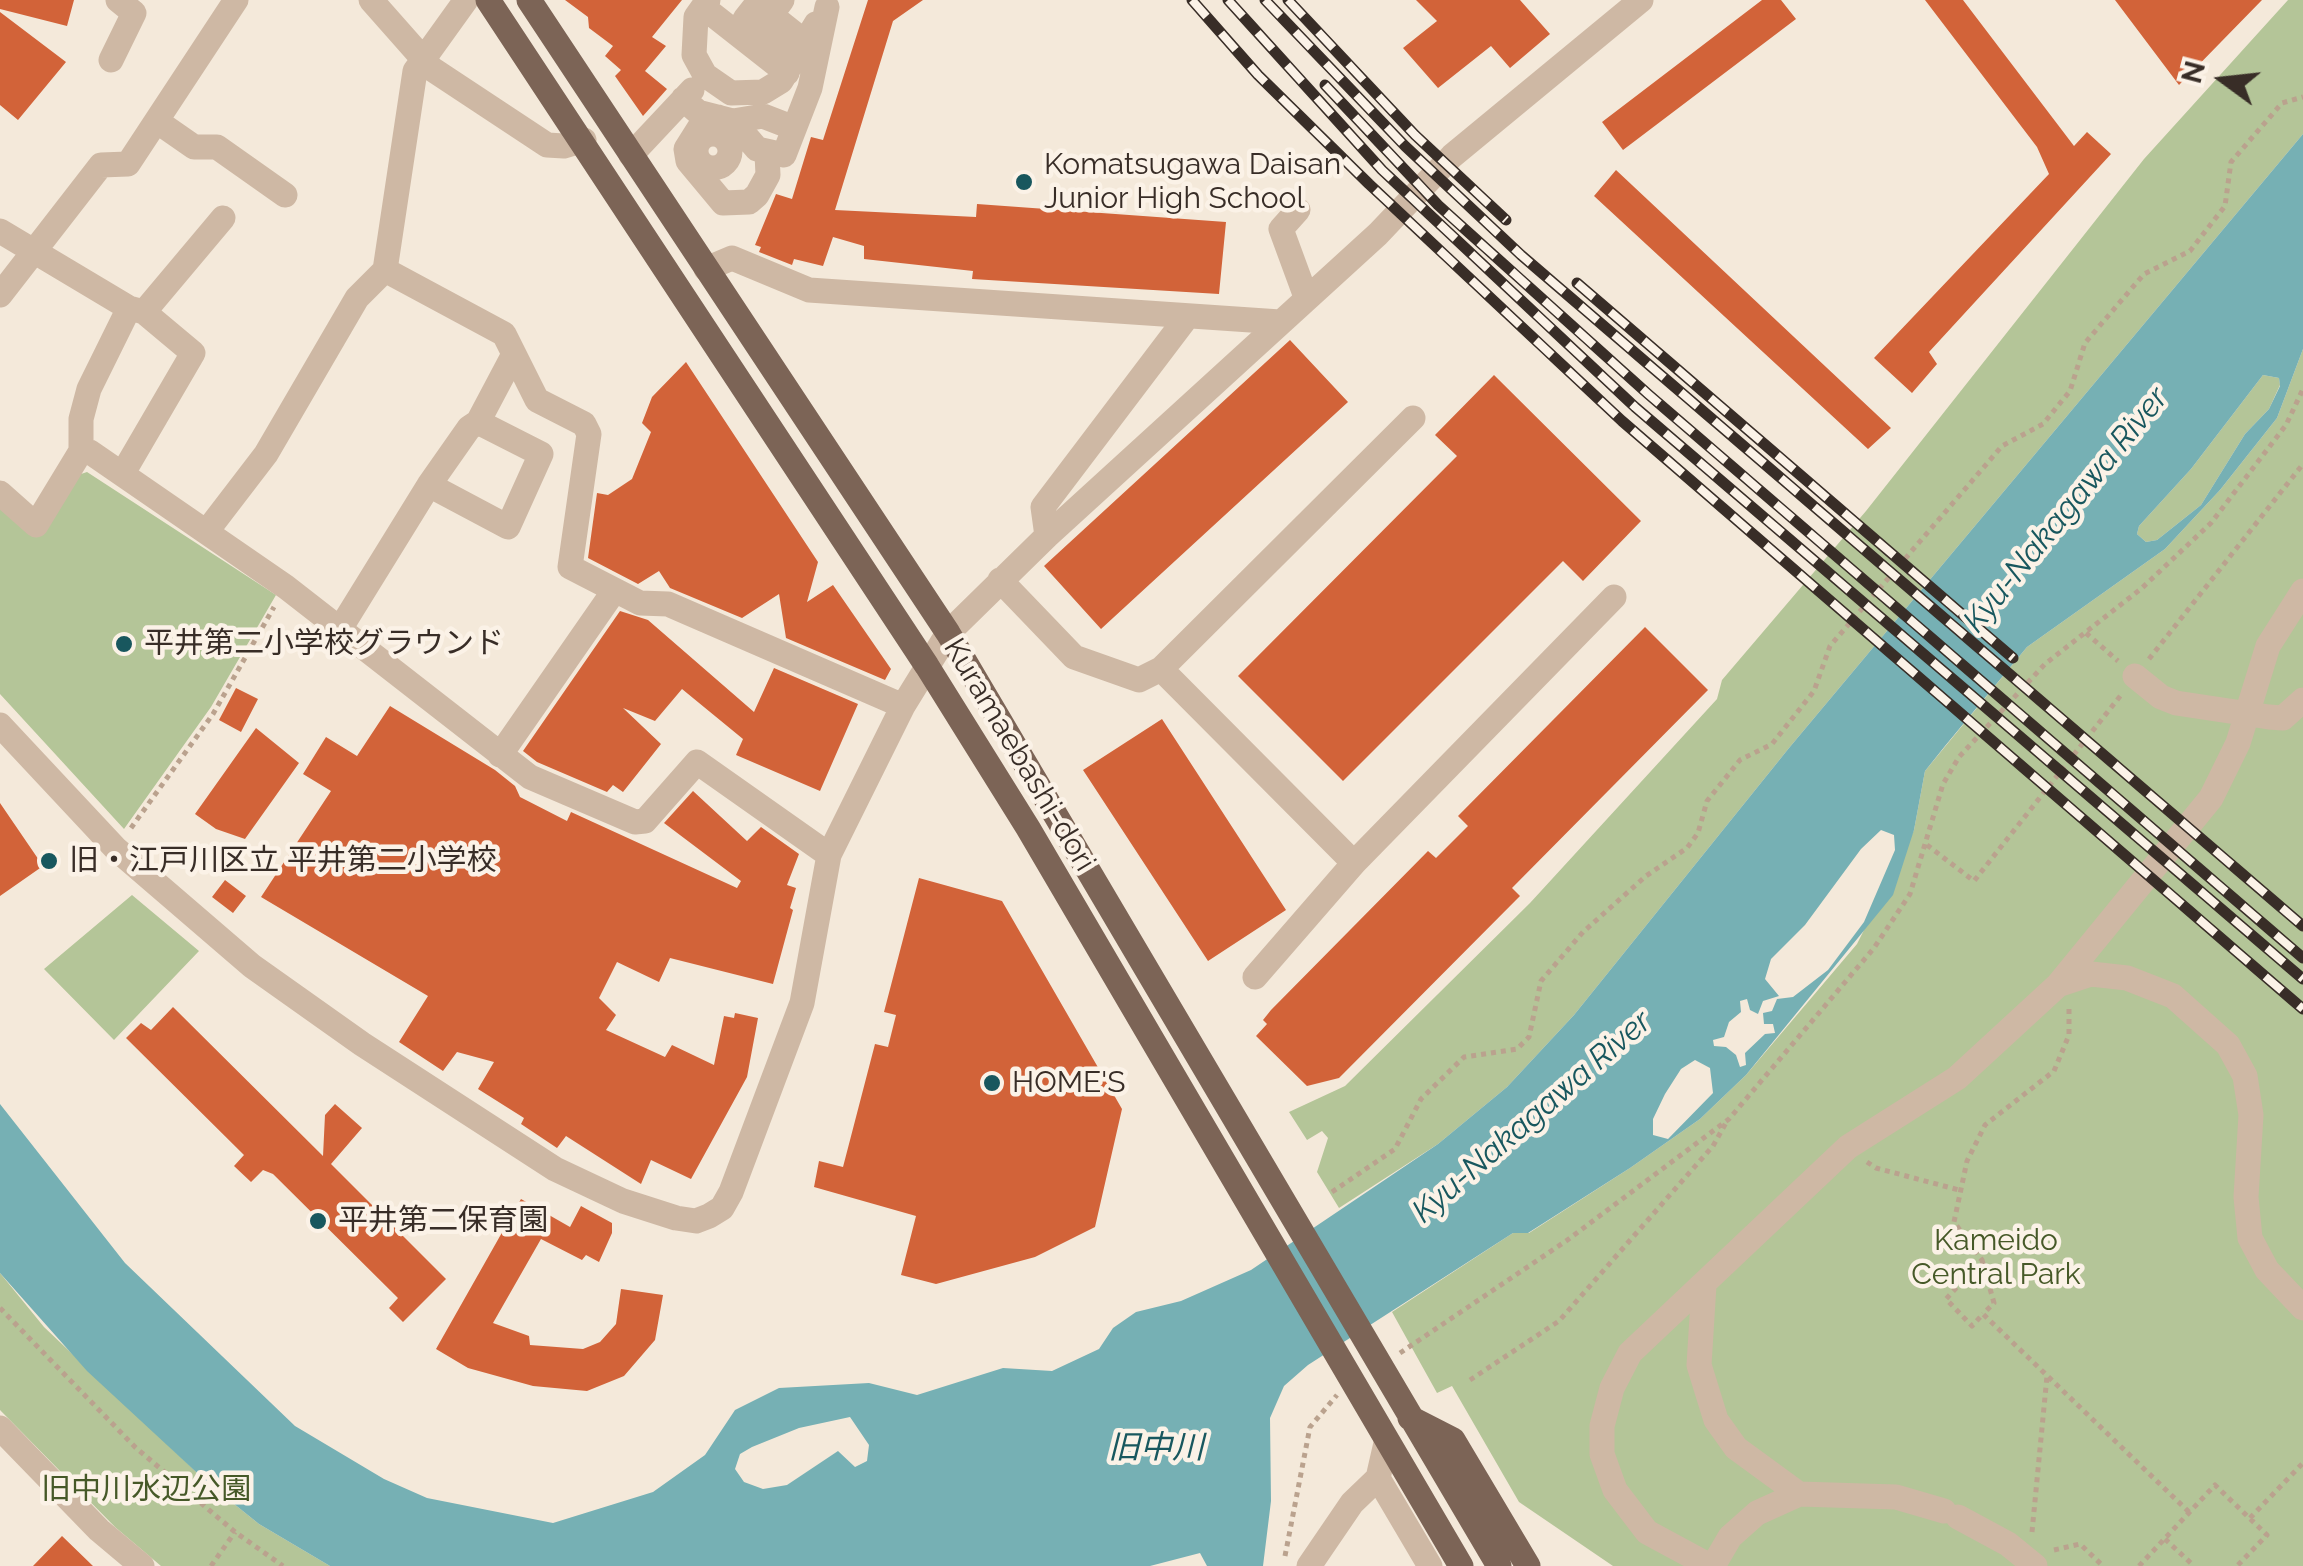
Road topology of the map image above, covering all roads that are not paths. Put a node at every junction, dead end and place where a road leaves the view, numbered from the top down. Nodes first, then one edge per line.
1 (118, 0) edge
2 (236, 0) edge
3 (371, 0) edge
4 (466, 0) edge
5 (488, 0) edge
6 (529, 0) edge
7 (760, 0) edge
8 (782, 0) edge
9 (1640, 0) edge
10 (706, 4) edge
11 (829, 4) edge
12 (1613, 8) edge
13 (796, 57) junction
14 (111, 60) dead end
15 (423, 60) junction
16 (705, 75) junction
17 (683, 100) junction
18 (763, 104) junction
19 (158, 122) junction
20 (794, 128) junction
21 (584, 140) junction
22 (726, 150) junction
23 (767, 154) junction
24 (631, 155) junction
25 (285, 194) dead end
26 (1298, 210) dead end
27 (224, 218) dead end
28 (0, 231) edge
29 (33, 250) junction
30 (706, 268) junction
31 (385, 270) junction
32 (0, 295) edge
33 (1306, 297) junction
34 (136, 310) junction
35 (1187, 317) junction
36 (1280, 322) junction
37 (514, 354) junction
38 (1413, 418) dead end
39 (478, 422) junction
40 (82, 451) junction
41 (123, 473) junction
42 (429, 485) junction
43 (0, 493) edge
44 (206, 531) junction
45 (1047, 536) junction
46 (1000, 580) junction
47 (614, 591) junction
48 (1614, 597) dead end
49 (2300, 604) edge
50 (340, 629) junction
51 (948, 633) junction
52 (927, 666) junction
53 (1161, 668) junction
54 (2136, 676) dead end
55 (2303, 700) edge
56 (902, 706) junction
57 (2248, 713) junction
58 (0, 725) edge
59 (500, 755) junction
60 (830, 855) junction
61 (1354, 863) junction
62 (1254, 976) dead end
63 (2058, 984) junction
64 (1704, 1285) junction
65 (2303, 1308) edge
66 (1410, 1418) junction
67 (0, 1428) edge
68 (1386, 1443) junction
69 (1378, 1478) junction
70 (1798, 1494) junction
71 (2032, 1563) edge
72 (142, 1566) edge
73 (1308, 1566) edge
74 (1430, 1566) edge
75 (1460, 1566) edge
76 (1500, 1566) edge
77 (1528, 1566) edge
78 (1712, 1566) edge

1 - 14 street
2 - 19 street
3 - 15 street
4 - 15 street
5 - 21 main road, Kuramaebashi-dori
6 - 24 main road, Kuramaebashi-dori
7 - 13 street
8 - 13 street
9 - 12 street
10 - 13 street
10 - 16 street
11 - 13 street
11 - 20 street
12 - 33 street
13 - 18 street
15 - 21 street
15 - 31 street
16 - 17 street
16 - 18 street
17 - 22 street
17 - 24 street
18 - 20 street
18 - 22 street
19 - 25 street
19 - 29 street
20 - 23 street
21 - 52 main road, Kuramaebashi-dori
22 - 23 street
22 - 23 street
24 - 30 main road, Kuramaebashi-dori
26 - 33 street
27 - 34 street
28 - 29 street
29 - 32 street
29 - 34 street
30 - 35 street
30 - 51 main road, Kuramaebashi-dori
31 - 37 street
31 - 44 street
33 - 36 street
34 - 40 street
34 - 41 street
35 - 36 street
35 - 45 street
36 - 45 street
37 - 39 street
37 - 47 street
38 - 53 street
39 - 42 street
39 - 42 street
40 - 41 street
40 - 43 street
41 - 44 street
42 - 50 street
44 - 50 street
45 - 46 street
46 - 51 street
46 - 53 street
47 - 56 street
47 - 59 street
48 - 61 street
49 - 57 street
50 - 59 street
51 - 52 street
51 - 66 main road, Kuramaebashi-dori
52 - 56 street
52 - 68 main road, Kuramaebashi-dori
53 - 61 street
54 - 57 street
55 - 57 street
56 - 60 street
57 - 63 street
58 - 60 street
59 - 60 street
61 - 62 street
63 - 64 street
63 - 65 street
64 - 70 street
64 - 78 street
66 - 76 main road, Kuramaebashi-dori
66 - 77 main road
67 - 72 street
68 - 69 street
68 - 75 main road, Kuramaebashi-dori
69 - 73 street
69 - 74 street
70 - 71 street
70 - 78 street

